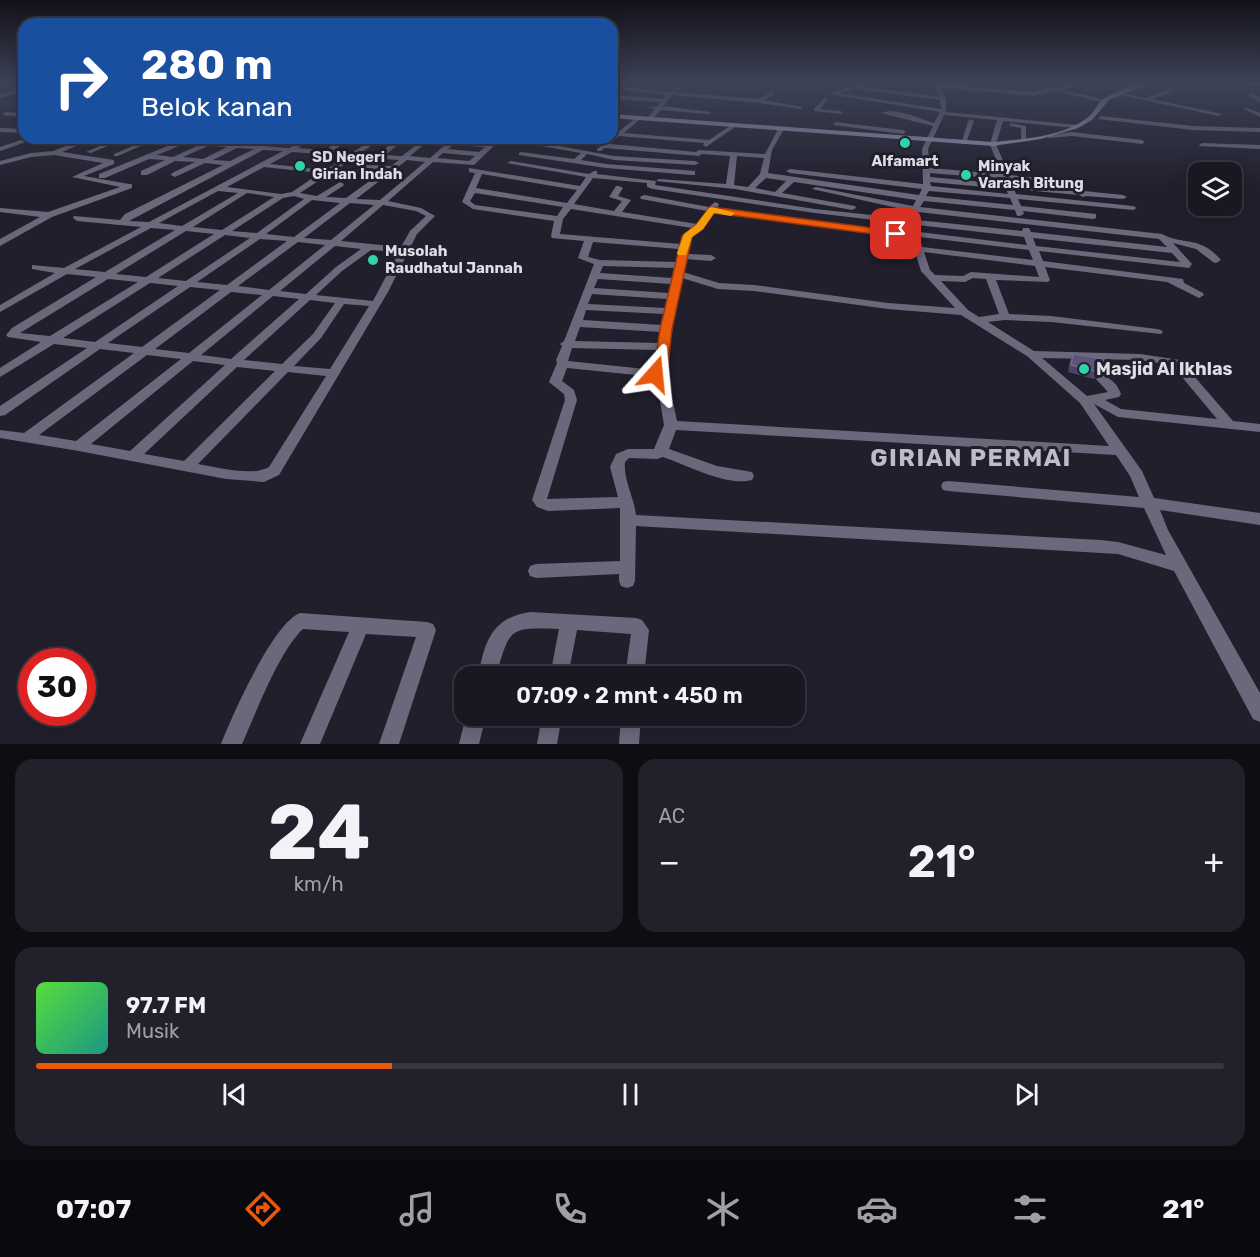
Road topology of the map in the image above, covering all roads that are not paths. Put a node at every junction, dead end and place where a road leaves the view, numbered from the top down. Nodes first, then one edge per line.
1 (634, 118) edge
2 (638, 118) junction
3 (838, 118) edge
4 (912, 118) edge
5 (938, 118) edge
6 (965, 118) edge
7 (1031, 118) edge
8 (1097, 118) junction
9 (650, 119) joint
10 (1200, 119) dead end
11 (970, 121) junction
12 (0, 122) edge
13 (999, 122) junction
14 (1229, 122) dead end
15 (18, 123) edge
16 (835, 124) junction
17 (735, 125) junction
18 (937, 125) junction
19 (1076, 126) junction
20 (781, 129) junction
21 (1194, 129) junction
22 (1217, 129) junction
23 (0, 130) edge
24 (18, 130) edge
25 (18, 130) edge
26 (1245, 130) junction
27 (1260, 130) edge
28 (1153, 131) dead end
29 (903, 132) dead end
30 (833, 133) junction
31 (618, 134) joint
32 (0, 135) edge
33 (1049, 136) junction
34 (1260, 138) edge
35 (1024, 140) junction
36 (928, 141) junction
37 (711, 142) junction
38 (18, 143) edge
39 (963, 143) junction
40 (77, 144) edge
41 (109, 144) edge
42 (141, 144) edge
43 (177, 144) edge
44 (206, 144) edge
45 (235, 144) joint
46 (258, 144) edge
47 (300, 144) edge
48 (339, 144) edge
49 (369, 144) edge
50 (396, 144) edge
51 (422, 144) edge
52 (450, 144) edge
53 (484, 144) edge
54 (530, 144) edge
55 (551, 144) edge
56 (606, 144) edge
57 (993, 144) junction
58 (491, 145) joint
59 (1202, 145) dead end
60 (254, 146) junction
61 (604, 146) junction
62 (1224, 146) junction
63 (1250, 146) junction
64 (264, 147) junction
65 (1260, 147) edge
66 (293, 148) junction
67 (0, 149) edge
68 (328, 151) junction
69 (442, 151) junction
70 (89, 152) dead end
71 (54, 153) junction
72 (356, 153) junction
73 (590, 153) junction
74 (699, 153) junction
75 (481, 154) junction
76 (521, 154) junction
77 (734, 154) junction
78 (116, 155) dead end
79 (380, 155) junction
80 (768, 156) junction
81 (145, 157) junction
82 (406, 157) junction
83 (174, 159) junction
84 (204, 161) junction
85 (576, 161) junction
86 (428, 162) junction
87 (232, 163) junction
88 (511, 163) junction
89 (0, 164) edge
90 (696, 164) junction
91 (262, 165) junction
92 (346, 165) dead end
93 (606, 166) junction
94 (367, 167) junction
95 (392, 168) junction
96 (479, 171) junction
97 (790, 171) dead end
98 (144, 173) dead end
99 (327, 173) junction
100 (692, 173) junction
101 (497, 174) junction
102 (175, 175) dead end
103 (591, 176) junction
104 (764, 176) junction
105 (837, 176) junction
106 (90, 180) junction
107 (792, 180) junction
108 (652, 181) junction
109 (1007, 182) junction
110 (690, 183) junction
111 (340, 184) dead end
112 (832, 185) junction
113 (730, 186) junction
114 (818, 186) junction
115 (580, 188) junction
116 (619, 188) dead end
117 (217, 189) junction
118 (749, 189) junction
119 (472, 190) junction
120 (246, 191) junction
121 (688, 193) junction
122 (1082, 193) junction
123 (294, 194) junction
124 (777, 194) junction
125 (280, 196) junction
126 (1123, 196) dead end
127 (644, 197) dead end
128 (1013, 197) junction
129 (315, 198) junction
130 (719, 198) junction
131 (805, 199) junction
132 (347, 201) junction
133 (882, 202) junction
134 (380, 204) junction
135 (1087, 204) junction
136 (567, 205) junction
137 (920, 207) junction
138 (1017, 208) junction
139 (1134, 208) dead end
140 (0, 210) edge
141 (712, 210) junction
142 (815, 211) junction
143 (617, 213) junction
144 (50, 215) junction
145 (1094, 216) junction
146 (77, 218) dead end
147 (559, 219) junction
148 (1022, 221) junction
149 (122, 223) junction
150 (811, 224) junction
151 (150, 226) junction
152 (699, 227) junction
153 (184, 229) junction
154 (1103, 230) junction
155 (221, 233) junction
156 (1027, 234) junction
157 (258, 236) junction
158 (589, 239) junction
159 (296, 240) junction
160 (1167, 240) junction
161 (0, 243) edge
162 (333, 243) junction
163 (1111, 244) junction
164 (369, 247) junction
165 (1033, 248) junction
166 (404, 250) junction
167 (1175, 251) junction
168 (965, 254) junction
169 (711, 258) dead end
170 (1120, 258) junction
171 (1216, 260) dead end
172 (599, 263) junction
173 (1039, 263) junction
174 (680, 265) junction
175 (35, 267) dead end
176 (65, 271) junction
177 (106, 275) junction
178 (971, 275) junction
179 (594, 276) junction
180 (990, 276) junction
181 (931, 278) junction
182 (148, 279) junction
183 (189, 283) junction
184 (230, 288) junction
185 (587, 291) junction
186 (269, 292) junction
187 (1199, 295) dead end
188 (673, 296) junction
189 (307, 297) junction
190 (341, 300) junction
191 (375, 304) junction
192 (581, 307) junction
193 (0, 309) edge
194 (670, 311) junction
195 (964, 312) junction
196 (1005, 317) junction
197 (977, 320) junction
198 (574, 323) junction
199 (666, 329) junction
200 (16, 330) junction
201 (1157, 332) dead end
202 (0, 340) edge
203 (51, 341) junction
204 (566, 344) junction
205 (98, 345) junction
206 (663, 347) junction
207 (147, 350) junction
208 (1030, 354) junction
209 (191, 357) junction
210 (234, 363) junction
211 (563, 363) junction
212 (282, 368) junction
213 (0, 373) edge
214 (333, 373) junction
215 (661, 374) junction
216 (1102, 379) dead end
217 (1088, 399) junction
218 (0, 412) edge
219 (671, 425) junction
220 (1229, 425) junction
221 (1260, 428) edge
222 (0, 434) edge
223 (27, 438) junction
224 (79, 446) junction
225 (1121, 451) junction
226 (661, 452) junction
227 (133, 456) junction
228 (186, 467) junction
229 (747, 476) dead end
230 (948, 486) dead end
231 (627, 502) junction
232 (1149, 503) junction
233 (1260, 519) edge
234 (627, 520) junction
235 (1180, 566) junction
236 (536, 571) dead end
237 (570, 622) junction
238 (361, 625) junction
239 (490, 666) edge
240 (562, 666) edge
241 (636, 666) edge
242 (1260, 712) edge
243 (474, 726) edge
244 (550, 726) edge
245 (631, 726) edge
246 (231, 744) edge
247 (310, 744) edge
248 (389, 744) edge
249 (469, 744) edge
250 (547, 744) edge
251 (629, 744) edge

1 - 2 street
2 - 9 street
2 - 31 street
3 - 16 street
4 - 18 street
5 - 18 street
6 - 11 street
7 - 19 street
8 - 19 street
8 - 21 street
8 - 28 street
8 - 33 street
9 - 17 street
10 - 22 street
11 - 13 street
11 - 39 street
12 - 15 street
13 - 35 street
13 - 57 street
14 - 26 street
16 - 29 street
16 - 30 street
17 - 20 street
17 - 37 street
18 - 36 street
19 - 33 street
20 - 30 street
20 - 80 street
21 - 22 street
21 - 62 street
22 - 26 street
22 - 63 street
23 - 24 street
25 - 32 street
26 - 27 street
26 - 34 street
30 - 36 street
31 - 37 street
33 - 35 street
35 - 57 street
36 - 39 street
36 - 137 street
37 - 74 street
38 - 67 street
39 - 57 street
40 - 71 street
41 - 70 street
42 - 78 street
43 - 81 street
44 - 83 street
45 - 60 street
45 - 84 street
46 - 60 street
47 - 66 street
48 - 68 street
49 - 72 street
50 - 79 street
51 - 82 street
52 - 69 street
53 - 58 street
54 - 76 street
55 - 73 street
56 - 61 street
57 - 109 street
58 - 75 street
59 - 62 street
60 - 64 street
61 - 73 street
61 - 74 street
62 - 63 street
63 - 65 street
64 - 66 street
64 - 87 street
66 - 68 street
66 - 91 street
68 - 72 street
69 - 75 street
69 - 86 street
71 - 89 street
71 - 106 street
72 - 79 street
72 - 99 street
73 - 85 street
73 - 90 street
74 - 77 street
74 - 90 street
75 - 86 street
76 - 85 street
76 - 88 street
77 - 80 street
77 - 113 street
79 - 82 street
80 - 104 street
81 - 83 street
81 - 106 street
82 - 86 street
82 - 95 street
83 - 84 street
83 - 98 street
84 - 87 street
84 - 102 street
85 - 93 street
86 - 96 street
86 - 134 street
87 - 149 street
88 - 101 street
88 - 103 street
90 - 100 street
91 - 99 street
91 - 117 street
92 - 94 street
93 - 100 street
93 - 103 street
94 - 95 street
94 - 99 street
95 - 132 street
96 - 101 street
96 - 119 street
97 - 105 street
99 - 123 street
100 - 110 street
101 - 115 street
103 - 108 street
103 - 115 street
104 - 107 street
104 - 118 street
105 - 112 street
105 - 137 street
106 - 144 street
107 - 114 street
107 - 124 street
108 - 110 street
108 - 121 street
109 - 122 street
109 - 128 street
109 - 137 street
110 - 113 street
110 - 121 street
111 - 129 street
112 - 114 street
112 - 137 street
113 - 118 street
114 - 131 street
114 - 133 street
115 - 136 street
116 - 143 street
117 - 120 street
117 - 151 street
118 - 124 street
119 - 136 street
119 - 147 street
120 - 125 street
120 - 153 street
121 - 130 street
122 - 126 street
122 - 135 street
123 - 125 street
123 - 129 street
124 - 131 street
125 - 155 street
127 - 141 street
128 - 135 street
128 - 137 street
128 - 138 street
129 - 132 street
129 - 157 street
130 - 141 street
130 - 142 street
131 - 133 street
132 - 134 street
132 - 159 street
133 - 137 street
134 - 162 street
134 - 166 street
135 - 139 street
135 - 145 street
136 - 143 street
136 - 147 street
137 - 138 street
137 - 142 street
137 - 148 street
137 - 150 street
137 - 156 street
137 - 165 street
137 - 168 street
137 - 181 street
138 - 145 street
138 - 148 street
140 - 144 street
141 - 150 street
141 - 152 street
142 - 150 street
143 - 152 street
144 - 161 street
145 - 154 street
146 - 149 street
147 - 158 street
148 - 154 street
148 - 156 street
149 - 151 street
151 - 153 street
151 - 176 street
152 - 174 street
153 - 155 street
153 - 177 street
154 - 160 street
154 - 163 street
155 - 157 street
155 - 182 street
156 - 163 street
156 - 165 street
157 - 159 street
157 - 183 street
158 - 172 street
158 - 174 street
159 - 162 street
159 - 184 street
160 - 167 street
160 - 171 street
162 - 164 street
162 - 186 street
163 - 167 street
163 - 170 street
164 - 166 street
164 - 189 street
165 - 170 street
165 - 173 street
166 - 191 street
167 - 170 street
168 - 173 street
168 - 178 street
169 - 174 street
172 - 174 street
172 - 179 street
173 - 180 street
173 - 187 street
174 - 179 street
174 - 188 street
174 - 195 street
175 - 176 street
176 - 177 street
176 - 193 street
177 - 182 street
177 - 200 street
178 - 180 street
178 - 181 street
179 - 185 street
180 - 196 street
181 - 195 street
182 - 183 street
182 - 203 street
183 - 184 street
183 - 205 street
184 - 186 street
184 - 207 street
185 - 188 street
185 - 192 street
186 - 189 street
186 - 209 street
188 - 194 street
189 - 190 street
189 - 210 street
190 - 191 street
190 - 212 street
191 - 214 street
192 - 194 street
192 - 198 street
194 - 199 street
195 - 197 street
196 - 197 street
196 - 201 street
197 - 208 street
198 - 199 street
198 - 204 street
199 - 206 street
200 - 202 street
200 - 203 street
203 - 205 street
203 - 213 street
204 - 206 street
204 - 211 street
205 - 207 street
205 - 218 street
206 - 215 street
207 - 209 street
207 - 223 street
208 - 217 street
208 - 220 street
209 - 210 street
209 - 224 street
210 - 212 street
210 - 227 street
211 - 215 street
211 - 231 street
212 - 214 street
212 - 228 street
214 - 228 street
215 - 219 street
216 - 217 street
217 - 220 street
217 - 225 street
219 - 225 street
219 - 226 street
220 - 221 street
222 - 223 street
223 - 224 street
224 - 227 street
225 - 232 street
226 - 229 street
226 - 231 street
227 - 228 street
230 - 232 street
231 - 234 street
232 - 233 street
232 - 235 street
234 - 235 street
234 - 236 street
235 - 242 street
237 - 239 street
237 - 240 street
237 - 241 street
238 - 246 street
238 - 247 street
238 - 248 street
243 - 249 street
244 - 250 street
245 - 251 street

